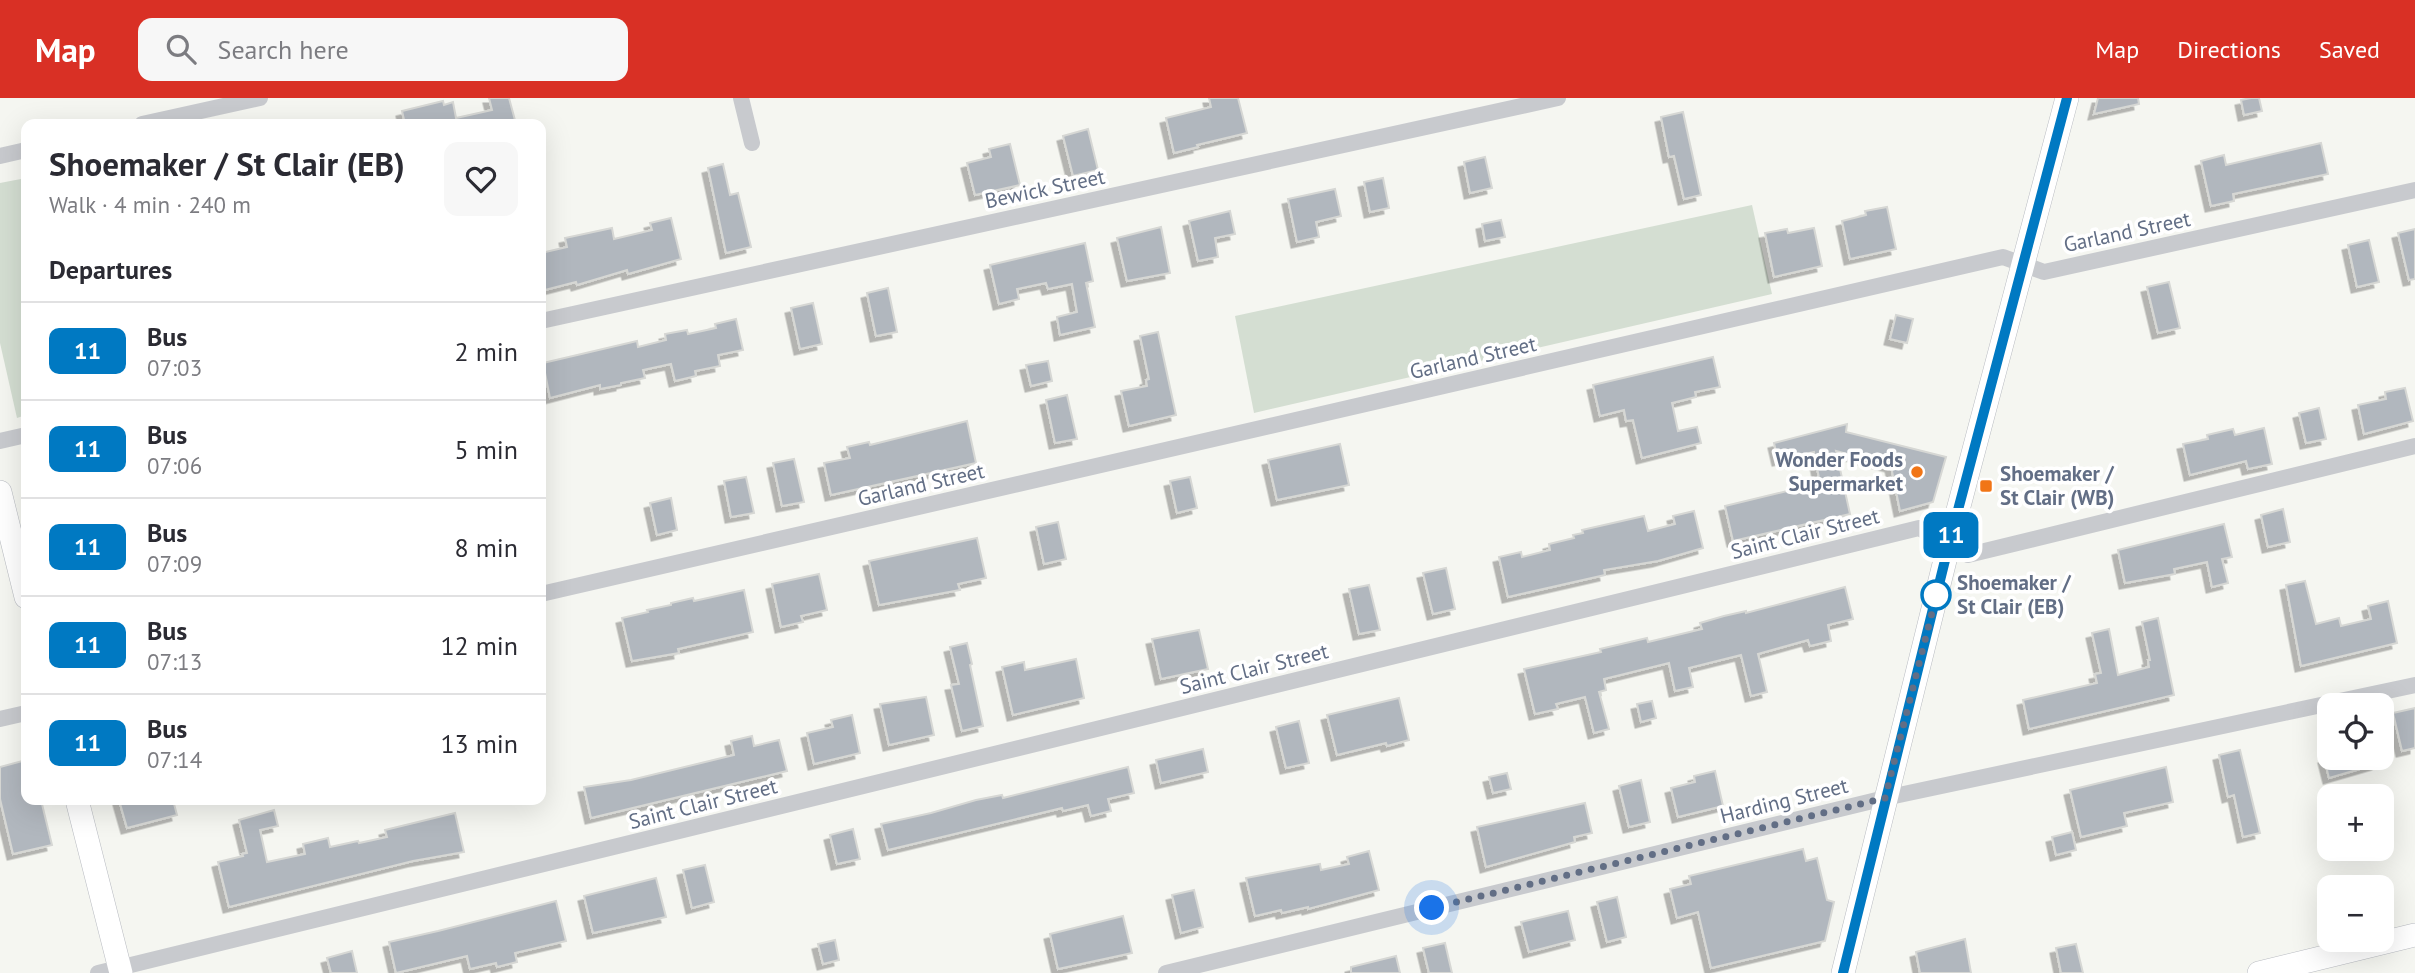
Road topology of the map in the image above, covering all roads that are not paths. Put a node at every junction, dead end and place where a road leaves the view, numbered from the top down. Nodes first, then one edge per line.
1 (260, 98) edge
2 (741, 98) edge
3 (1558, 98) edge
4 (2067, 98) edge
5 (165, 119) edge
6 (752, 144) dead end
7 (21, 151) edge
8 (0, 156) edge
9 (2415, 190) edge
10 (2022, 264) junction
11 (546, 320) edge
12 (21, 436) edge
13 (0, 441) edge
14 (2415, 446) edge
15 (0, 492) edge
16 (1949, 544) junction
17 (21, 577) edge
18 (546, 593) edge
19 (2415, 685) edge
20 (21, 714) edge
21 (0, 719) edge
22 (1885, 798) junction
23 (78, 805) edge
24 (2415, 934) edge
25 (113, 971) edge
26 (1166, 973) edge
27 (1843, 973) edge
28 (2259, 973) edge

1 - 5 street
2 - 6 street
3 - 11 street, Bewick Street
4 - 10 street
7 - 8 street
9 - 10 street, Garland Street
10 - 16 street
10 - 18 street, Garland Street
12 - 13 street
14 - 16 street, Saint Clair Street
15 - 17 street
16 - 22 street
16 - 25 street, Saint Clair Street
19 - 22 street, Harding Street
20 - 21 street
22 - 26 street, Harding Street
22 - 27 street
23 - 25 street
24 - 28 street

